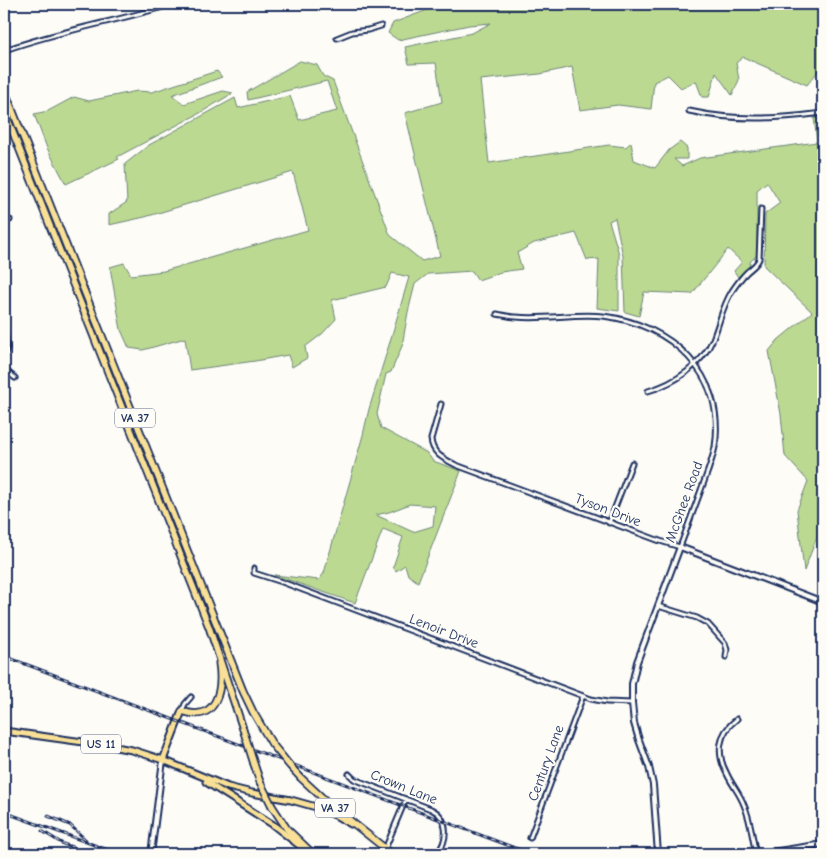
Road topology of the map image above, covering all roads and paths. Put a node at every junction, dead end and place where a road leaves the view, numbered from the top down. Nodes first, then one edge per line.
1 (173, 4) edge
2 (381, 26) dead end
3 (337, 38) dead end
4 (4, 39) edge
5 (4, 89) edge
6 (4, 110) edge
7 (689, 111) dead end
8 (823, 114) edge
9 (761, 210) dead end
10 (4, 220) edge
11 (10, 220) dead end
12 (497, 314) dead end
13 (4, 323) edge
14 (4, 358) edge
15 (695, 365) junction
16 (4, 369) edge
17 (15, 378) dead end
18 (648, 391) dead end
19 (441, 404) dead end
20 (632, 463) dead end
21 (609, 523) junction
22 (680, 547) junction
23 (254, 568) dead end
24 (187, 572) junction
25 (823, 602) edge
26 (658, 606) junction
27 (726, 656) dead end
28 (583, 696) junction
29 (191, 697) dead end
30 (632, 703) junction
31 (182, 711) junction
32 (737, 719) dead end
33 (4, 731) edge
34 (163, 760) junction
35 (193, 774) junction
36 (349, 774) dead end
37 (406, 799) junction
38 (370, 837) junction
39 (530, 838) dead end
40 (823, 844) edge
41 (385, 849) junction
42 (151, 854) edge
43 (312, 854) edge
44 (392, 854) edge
45 (437, 854) edge
46 (658, 854) edge
47 (758, 854) edge

1 - 4 street
2 - 3 street
5 - 38 highway, VA 37, bridge
6 - 24 highway, VA 37
7 - 8 street
9 - 15 street
10 - 11 street
12 - 15 street, McGhee Road
13 - 14 street
15 - 18 street
15 - 22 street, McGhee Road
16 - 17 street
19 - 21 street, Tyson Drive
20 - 21 street
21 - 22 street, Tyson Drive
22 - 25 street, Tyson Drive
22 - 26 street, McGhee Road
23 - 28 street, Lenoir Drive
24 - 31 highway
24 - 43 highway, VA 37, bridge
26 - 27 street
26 - 30 street, McGhee Road
28 - 30 street, Lenoir Drive
28 - 39 street, Century Lane
29 - 31 street
30 - 46 street, McGhee Road
31 - 34 main road
32 - 47 street
33 - 34 main road, US 11
34 - 35 main road, US 11
34 - 42 street
35 - 38 main road, US 11
35 - 43 main road, US 11
36 - 37 street, Crown Lane
37 - 41 street
37 - 45 street, Crown Lane
38 - 41 highway, US 11
40 - 47 street
41 - 44 highway, US 11

